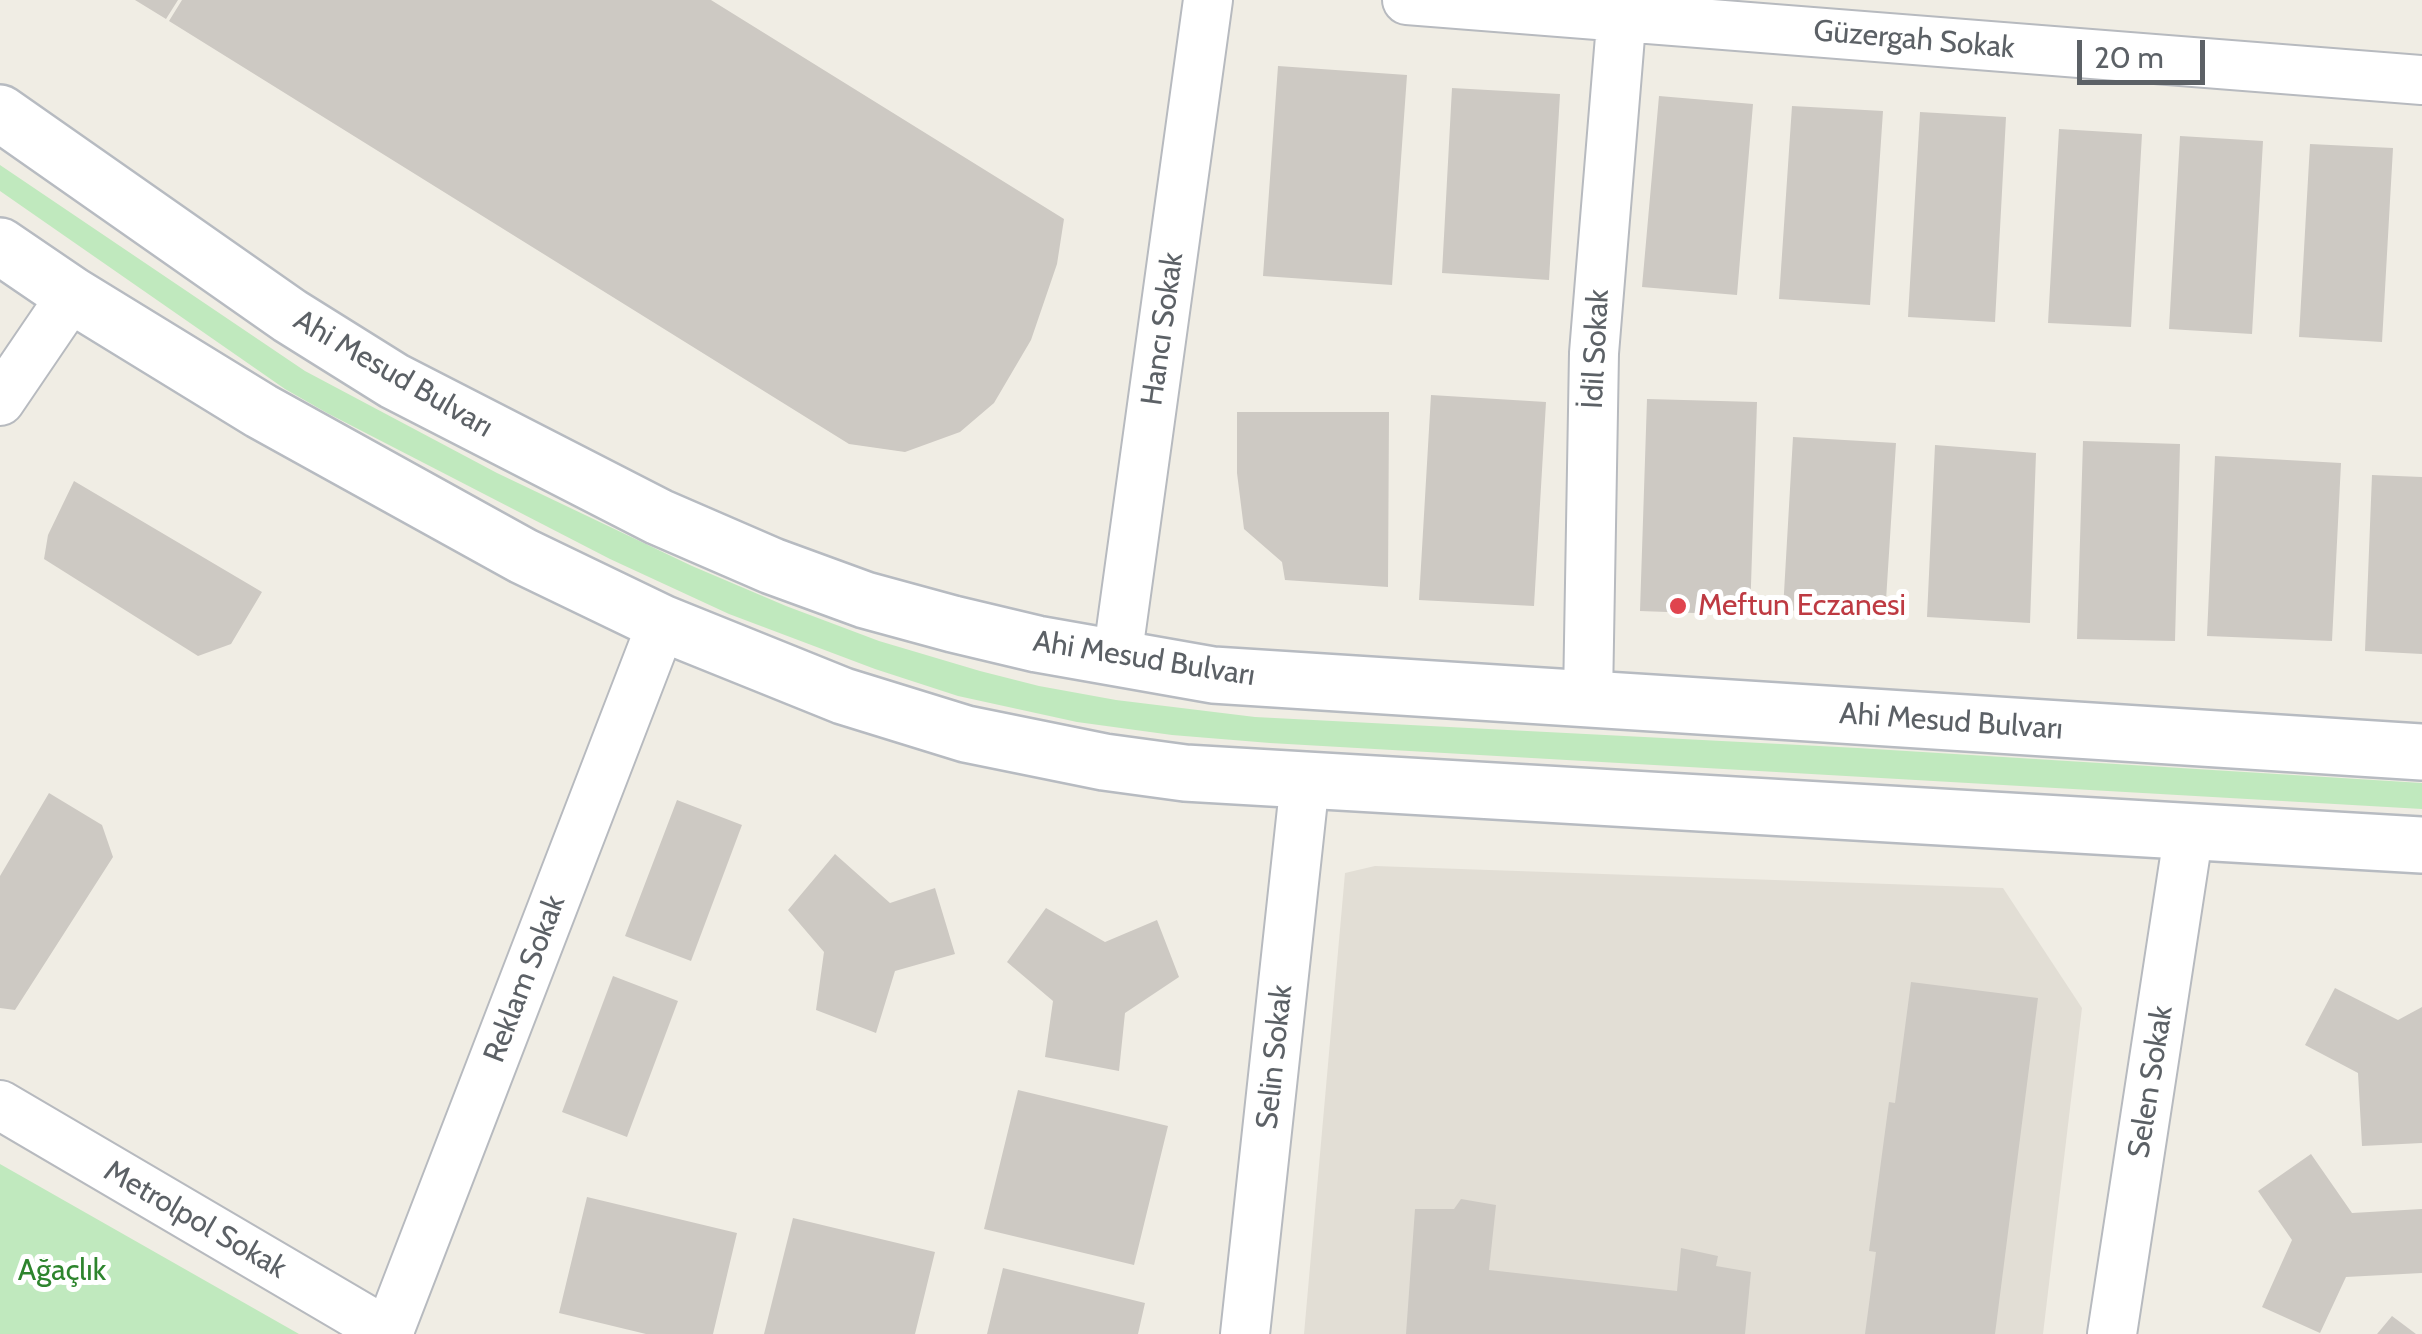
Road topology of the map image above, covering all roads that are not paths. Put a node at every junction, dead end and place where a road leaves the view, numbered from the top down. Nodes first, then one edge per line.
1 (1208, 0) edge
2 (1407, 0) edge
3 (1622, 8) edge
4 (2422, 80) edge
5 (0, 112) edge
6 (0, 246) edge
7 (72, 295) junction
8 (0, 402) edge
9 (662, 623) junction
10 (1117, 658) junction
11 (1588, 698) junction
12 (2422, 752) edge
13 (1305, 780) junction
14 (2189, 831) junction
15 (2422, 846) edge
16 (0, 1105) edge
17 (389, 1334) edge
18 (1245, 1334) edge
19 (2112, 1334) edge

1 - 10 street, Hancı Sokak
2 - 3 street, Güzergah Sokak
3 - 4 street, Güzergah Sokak
3 - 11 street, İdil Sokak
5 - 10 main road, Ahi Mesud Bulvarı
6 - 7 main road
7 - 8 street
7 - 9 main road
9 - 13 main road
9 - 17 street, Reklam Sokak
10 - 11 main road, Ahi Mesud Bulvarı
11 - 12 main road, Ahi Mesud Bulvarı
13 - 14 main road
13 - 18 street, Selin Sokak
14 - 15 main road
14 - 19 street, Selen Sokak
16 - 17 street, Metrolpol Sokak

